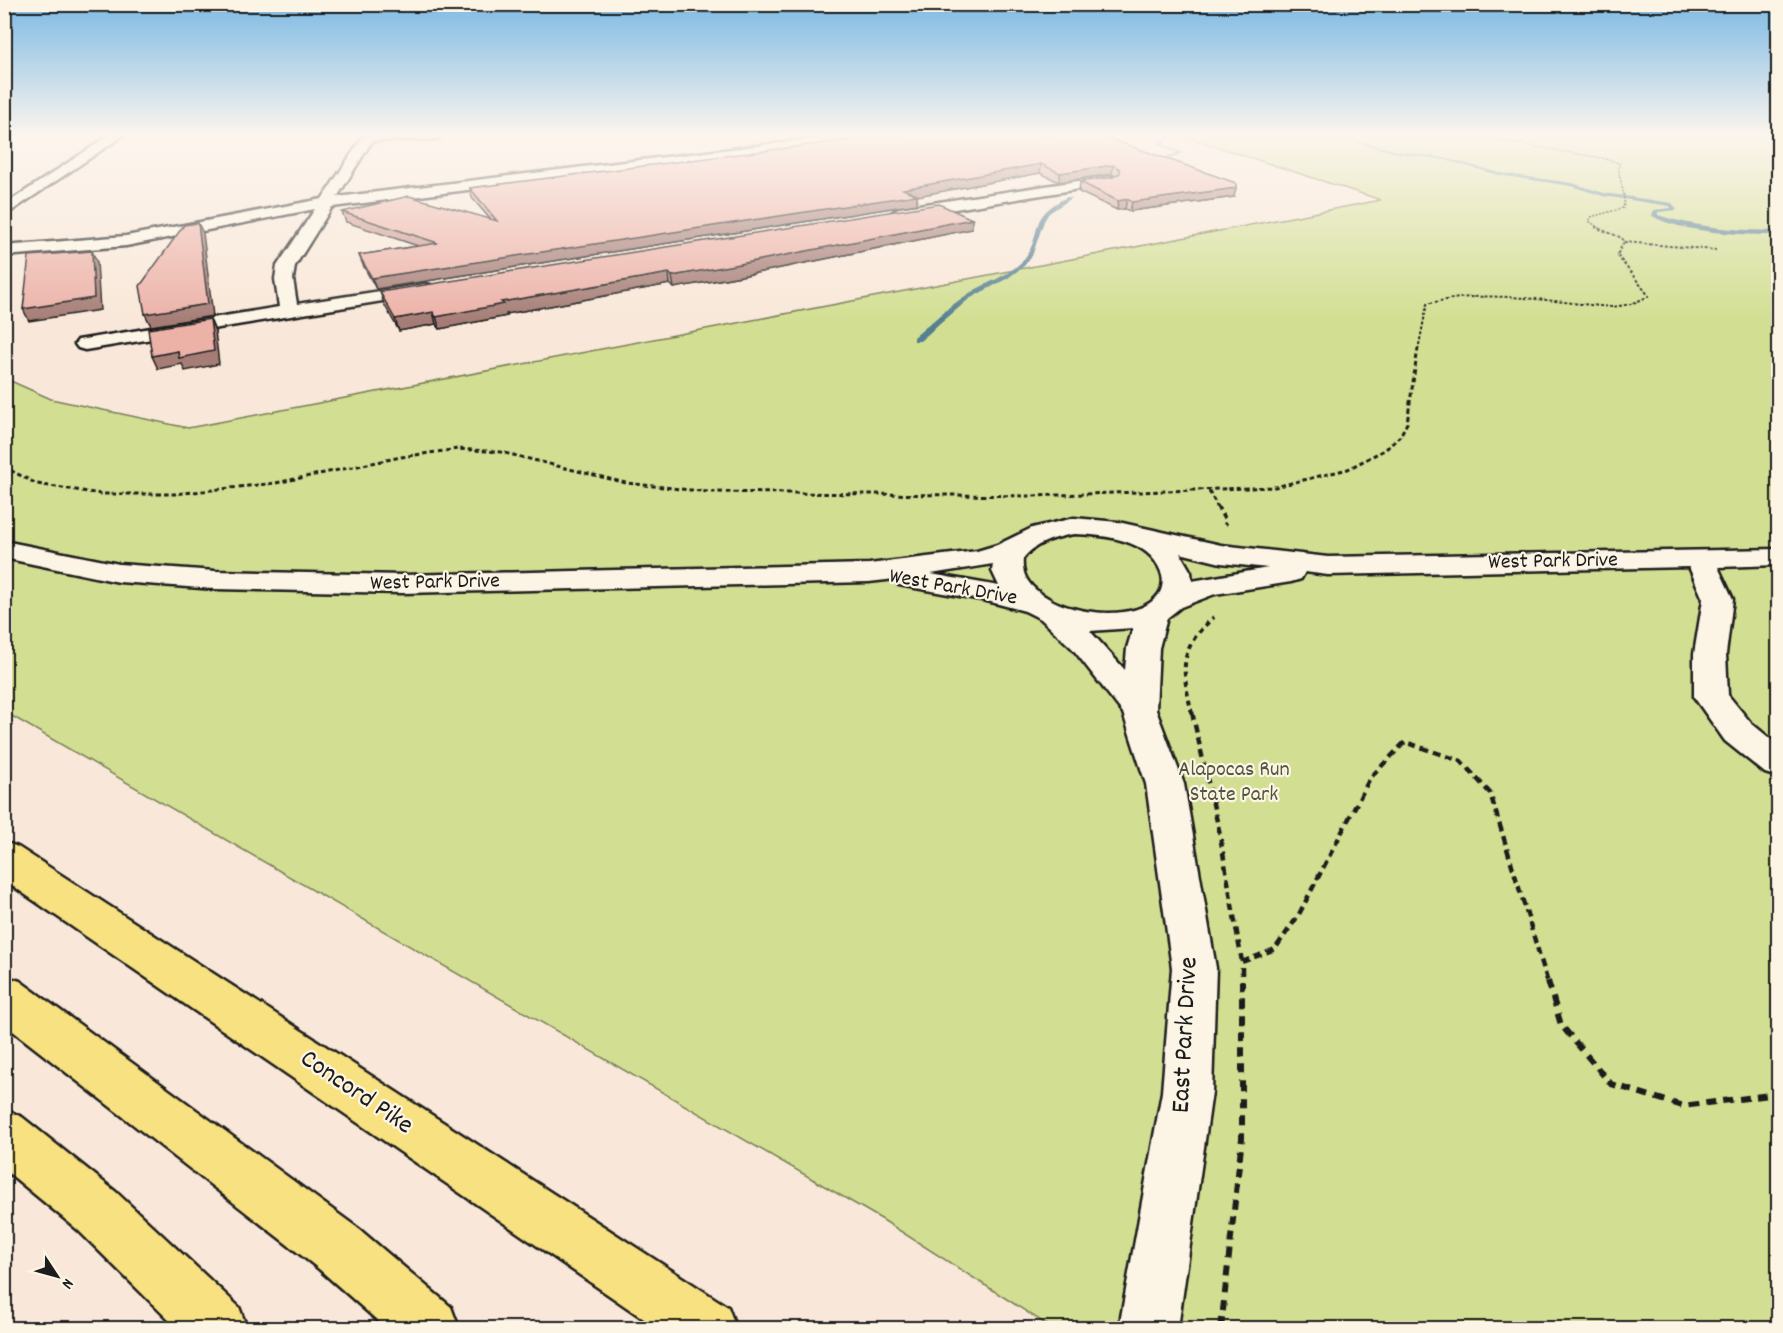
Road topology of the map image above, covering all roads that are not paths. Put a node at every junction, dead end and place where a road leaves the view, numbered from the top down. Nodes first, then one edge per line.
1 (26, 197) edge
2 (331, 197) edge
3 (373, 197) edge
4 (1001, 197) edge
5 (327, 203) junction
6 (4, 212) edge
7 (888, 215) edge
8 (221, 221) junction
9 (4, 239) edge
10 (4, 251) edge
11 (442, 287) edge
12 (290, 311) junction
13 (85, 344) dead end
14 (1125, 533) junction
15 (1023, 541) junction
16 (4, 549) edge
17 (1779, 557) edge
18 (1700, 559) junction
19 (1329, 566) junction
20 (869, 573) junction
21 (1162, 606) junction
22 (1045, 609) junction
23 (1139, 710) junction
24 (1779, 764) edge
25 (4, 858) edge
26 (4, 996) edge
27 (4, 1135) edge
28 (218, 1329) edge
29 (430, 1329) edge
30 (707, 1329) edge
31 (1149, 1329) edge

1 - 6 street
2 - 5 street
3 - 5 street
4 - 7 street
5 - 8 street
5 - 12 street
8 - 9 street
8 - 10 street
11 - 12 street
12 - 13 street
14 - 15 street
14 - 19 street, West Park Drive
14 - 21 street
15 - 20 street, West Park Drive
15 - 22 street
16 - 20 street, West Park Drive
17 - 18 street, West Park Drive
18 - 19 street, West Park Drive
18 - 24 street
19 - 21 street, West Park Drive
20 - 22 street, West Park Drive
21 - 22 street
21 - 23 street, East Park Drive
22 - 23 street, East Park Drive
23 - 31 street, East Park Drive
25 - 30 main road, Concord Pike
26 - 29 main road
27 - 28 main road

